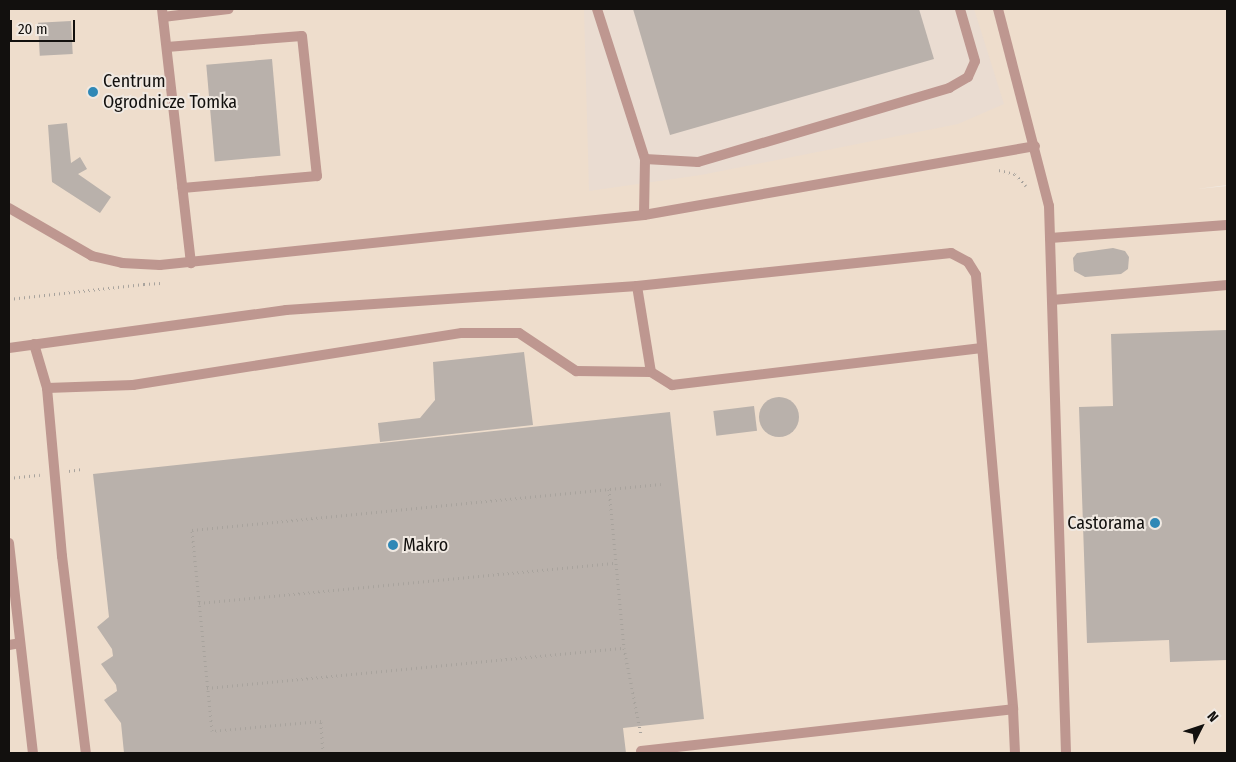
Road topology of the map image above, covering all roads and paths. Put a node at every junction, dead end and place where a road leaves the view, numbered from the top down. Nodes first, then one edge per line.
1 (229, 9) edge
2 (597, 9) edge
3 (960, 9) edge
4 (998, 9) edge
5 (163, 13) edge
6 (167, 48) junction
7 (1035, 146) junction
8 (645, 159) junction
9 (994, 169) dead end
10 (182, 188) junction
11 (1028, 188) dead end
12 (9, 208) edge
13 (644, 215) junction
14 (1227, 225) edge
15 (1050, 238) junction
16 (191, 263) junction
17 (160, 265) junction
18 (172, 281) dead end
19 (144, 284) junction
20 (1227, 285) edge
21 (637, 286) junction
22 (9, 300) edge
23 (1052, 300) junction
24 (34, 344) junction
25 (9, 348) edge
26 (982, 348) junction
27 (651, 372) junction
28 (47, 388) junction
29 (661, 484) dead end
30 (609, 490) junction
31 (9, 543) edge
32 (616, 563) junction
33 (199, 603) junction
34 (13, 618) edge
35 (20, 644) junction
36 (9, 645) edge
37 (624, 648) junction
38 (208, 688) junction
39 (1013, 709) junction
40 (641, 751) joint
41 (33, 753) edge
42 (86, 753) edge
43 (323, 753) edge
44 (1015, 753) edge
45 (1066, 753) edge

1 - 5 lane
2 - 8 lane
3 - 8 lane
4 - 7 lane
5 - 6 lane
6 - 10 lane
6 - 10 lane
7 - 13 lane
7 - 15 lane
8 - 13 lane
9 - 11 path
10 - 16 lane
12 - 17 lane
13 - 16 lane
14 - 15 lane
15 - 23 lane
16 - 17 lane
17 - 19 path
18 - 19 path
19 - 22 path
20 - 23 lane
21 - 24 lane
21 - 26 lane
21 - 27 lane
23 - 45 lane
24 - 25 lane
24 - 28 lane
26 - 27 lane
26 - 39 lane
27 - 28 lane
28 - 42 lane
29 - 30 path
30 - 32 path
30 - 33 path
31 - 34 lane
32 - 33 path
32 - 37 path
33 - 38 path
34 - 35 lane
35 - 36 lane
35 - 41 lane
37 - 38 path
37 - 40 path
38 - 43 path
39 - 40 lane
39 - 44 lane

